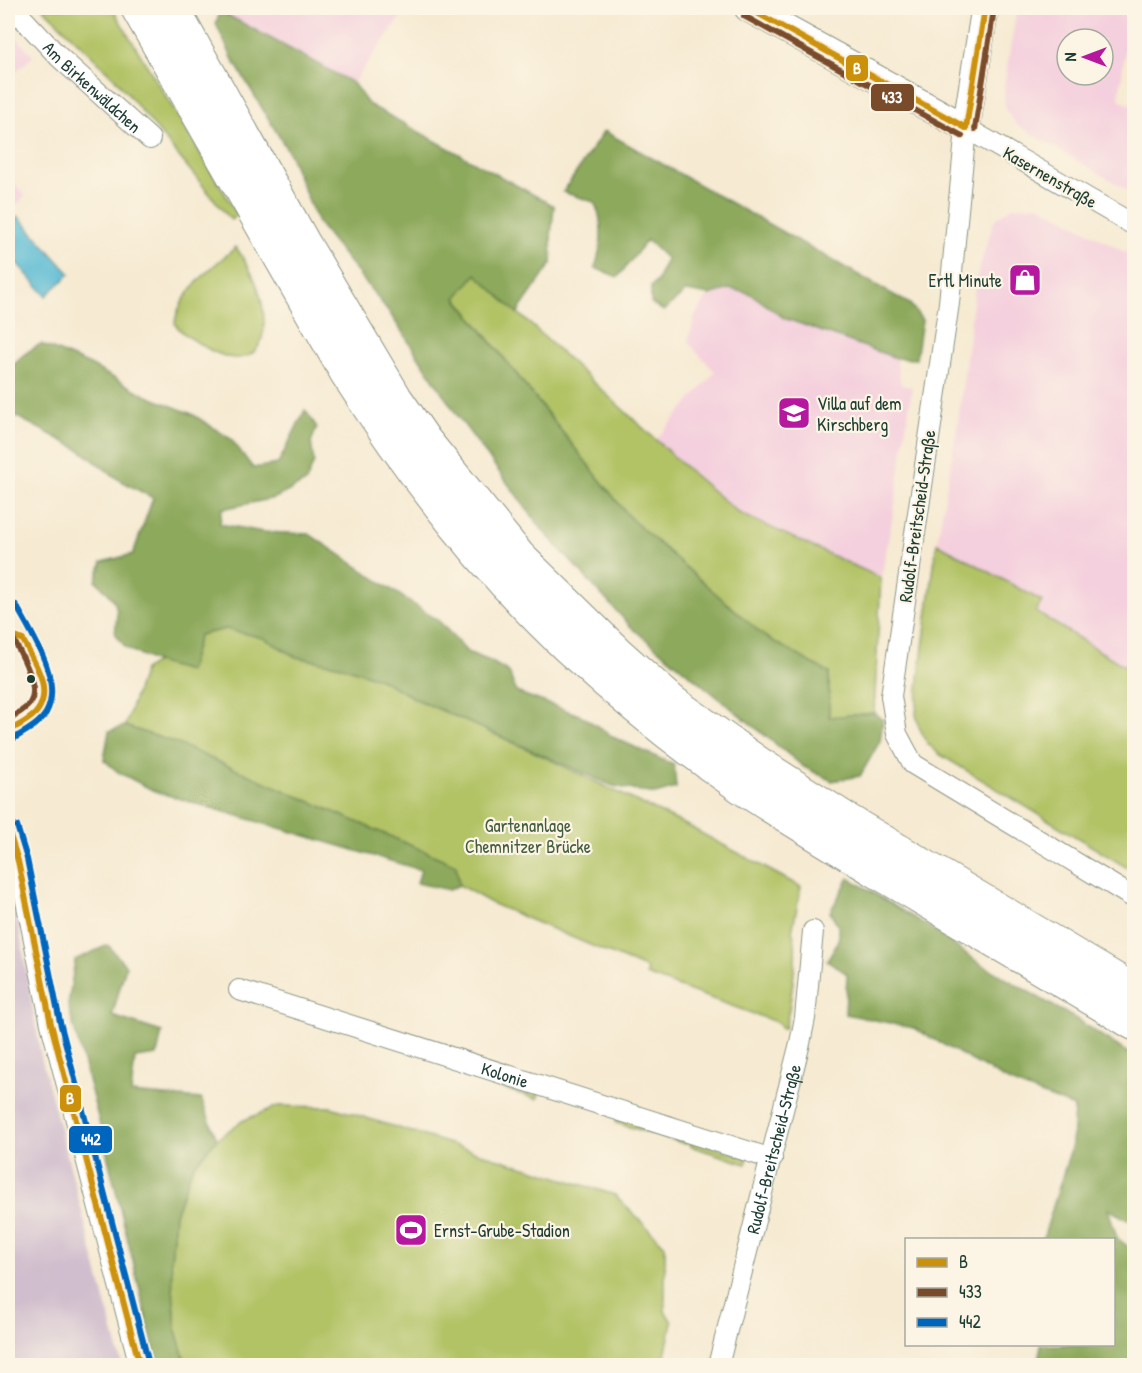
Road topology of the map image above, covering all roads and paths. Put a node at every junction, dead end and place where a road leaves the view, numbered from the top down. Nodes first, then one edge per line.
1 (13, 8) edge
2 (137, 8) edge
3 (173, 8) edge
4 (748, 8) edge
5 (985, 8) edge
6 (966, 128) junction
7 (150, 139) dead end
8 (1134, 225) edge
9 (8, 829) edge
10 (1134, 898) edge
11 (813, 931) dead end
12 (239, 990) dead end
13 (1134, 990) edge
14 (1134, 1024) edge
15 (772, 1159) junction
16 (140, 1365) edge
17 (718, 1365) edge

1 - 7 street, Am Birkenwäldchen
2 - 14 highway
3 - 13 highway
4 - 6 main road
5 - 6 main road, Rudolf-Breitscheid-Straße
6 - 8 street, Kasernenstraße
6 - 10 street, Rudolf-Breitscheid-Straße
9 - 16 street
11 - 15 street, Rudolf-Breitscheid-Straße
12 - 15 street, Kolonie
15 - 17 street, Rudolf-Breitscheid-Straße

